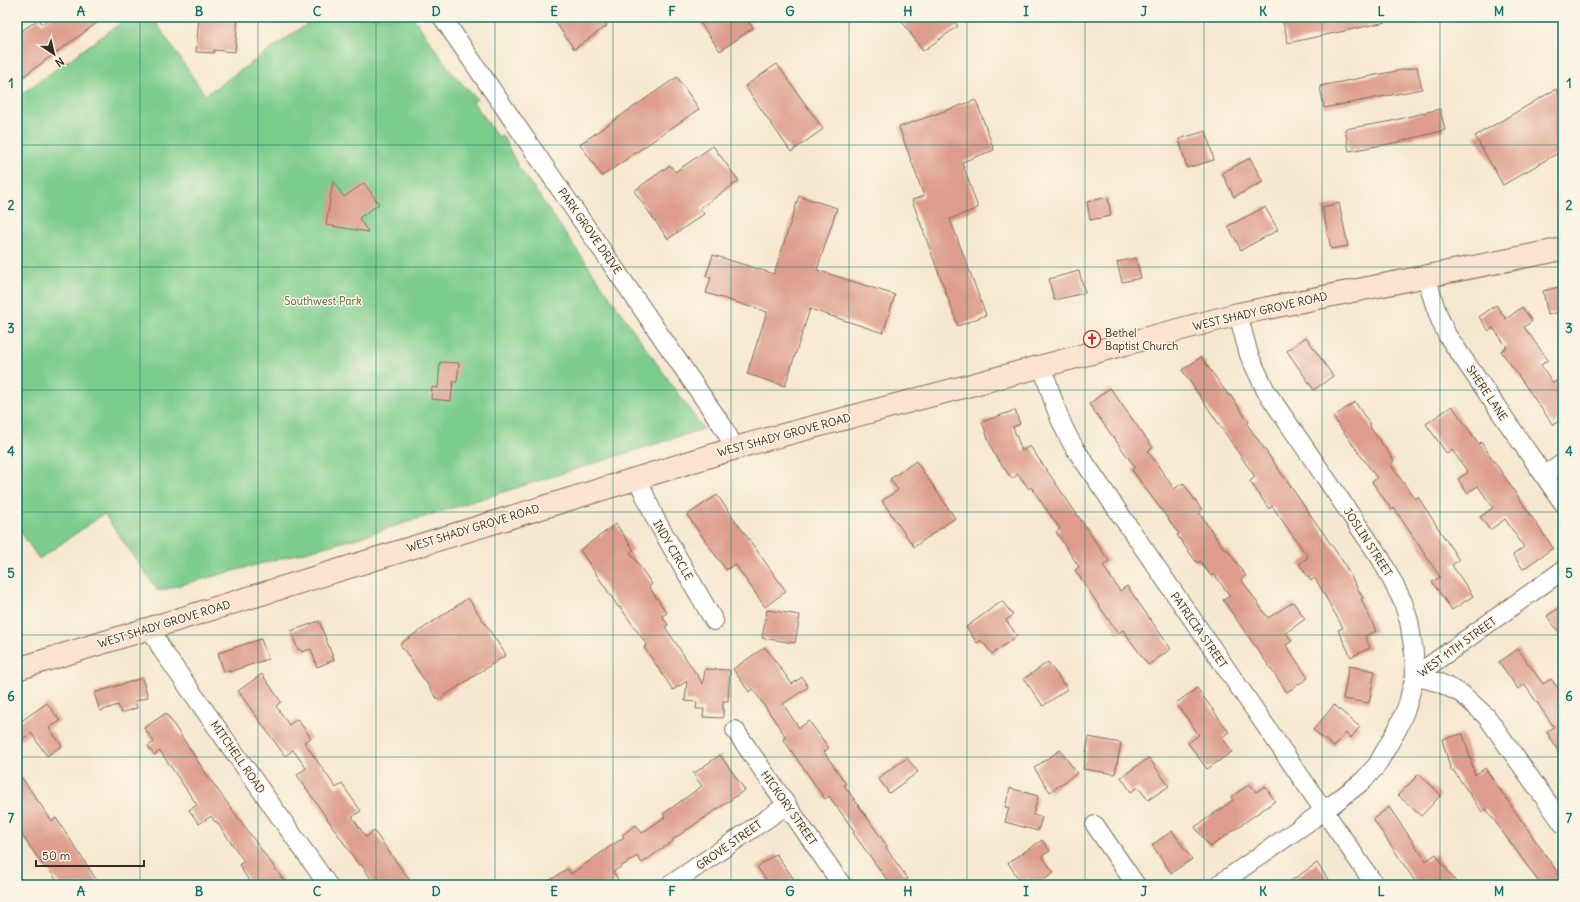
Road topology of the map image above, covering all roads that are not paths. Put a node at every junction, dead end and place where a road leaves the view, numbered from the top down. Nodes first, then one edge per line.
1 (442, 17) edge
2 (1563, 249) edge
3 (1427, 275) junction
4 (1238, 314) junction
5 (1042, 365) junction
6 (735, 448) junction
7 (1563, 463) edge
8 (1544, 476) junction
9 (637, 478) junction
10 (1563, 503) edge
11 (1563, 570) edge
12 (714, 621) dead end
13 (151, 628) junction
14 (17, 669) edge
15 (1415, 676) junction
16 (735, 730) dead end
17 (787, 805) junction
18 (1324, 811) junction
19 (1563, 824) edge
20 (1095, 825) dead end
21 (328, 885) edge
22 (670, 885) edge
23 (842, 885) edge
24 (1136, 885) edge
25 (1218, 885) edge
26 (1375, 885) edge

1 - 6 street, PARK GROVE DRIVE
2 - 3 main road, WEST SHADY GROVE ROAD
3 - 4 main road, WEST SHADY GROVE ROAD
3 - 8 street, SHERE LANE
4 - 5 main road, WEST SHADY GROVE ROAD
4 - 15 street, JOSLIN STREET
5 - 6 main road, WEST SHADY GROVE ROAD
5 - 18 street, PATRICIA STREET
6 - 9 main road, WEST SHADY GROVE ROAD
7 - 8 street
8 - 10 street, SHERE LANE
9 - 12 street, INDY CIRCLE
9 - 13 main road, WEST SHADY GROVE ROAD
11 - 15 street, WEST 11TH STREET
13 - 14 main road, WEST SHADY GROVE ROAD
13 - 21 street, MITCHELL ROAD
15 - 18 street, WEST 11TH STREET
15 - 19 street
16 - 17 street, HICKORY STREET
17 - 22 street, GROVE STREET
17 - 23 street, HICKORY STREET
18 - 25 street, WEST 11TH STREET
18 - 26 street, PATRICIA STREET
20 - 24 street

